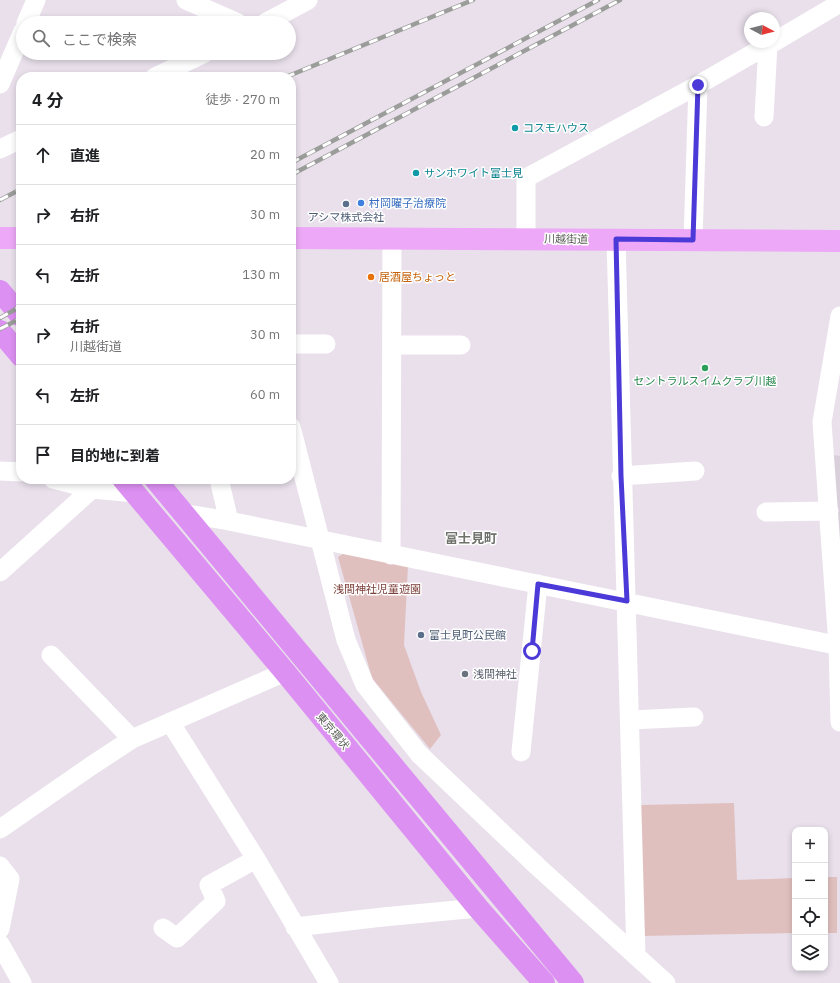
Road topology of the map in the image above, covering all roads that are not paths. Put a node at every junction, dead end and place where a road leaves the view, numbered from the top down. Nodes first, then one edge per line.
1 (36, 0) edge
2 (186, 0) edge
3 (308, 0) edge
4 (840, 3) edge
5 (276, 13) edge
6 (29, 16) edge
7 (222, 16) edge
8 (780, 38) edge
9 (16, 47) edge
10 (763, 48) edge
11 (771, 48) edge
12 (190, 60) edge
13 (165, 72) edge
14 (0, 84) edge
15 (698, 85) junction
16 (764, 117) dead end
17 (16, 141) edge
18 (0, 149) edge
19 (0, 238) edge
20 (16, 238) edge
21 (296, 238) edge
22 (392, 238) junction
23 (526, 238) junction
24 (616, 239) junction
25 (693, 240) junction
26 (840, 241) edge
27 (0, 291) edge
28 (16, 310) edge
29 (840, 316) edge
30 (296, 344) edge
31 (326, 344) dead end
32 (393, 345) junction
33 (461, 345) dead end
34 (296, 446) edge
35 (0, 471) edge
36 (695, 471) dead end
37 (16, 472) edge
38 (621, 476) junction
39 (75, 484) edge
40 (159, 484) edge
41 (220, 484) edge
42 (129, 486) edge
43 (92, 488) junction
44 (829, 511) junction
45 (766, 512) dead end
46 (182, 513) junction
47 (229, 521) junction
48 (321, 540) junction
49 (391, 555) junction
50 (0, 572) edge
51 (538, 584) junction
52 (627, 601) junction
53 (839, 645) edge
54 (51, 655) dead end
55 (285, 672) junction
56 (694, 717) dead end
57 (630, 720) junction
58 (170, 722) junction
59 (840, 722) edge
60 (132, 739) junction
61 (521, 752) dead end
62 (0, 829) edge
63 (256, 859) junction
64 (0, 866) edge
65 (478, 908) junction
66 (296, 927) junction
67 (163, 928) dead end
68 (0, 929) edge
69 (0, 944) edge
70 (636, 956) junction
71 (22, 983) edge
72 (329, 983) edge
73 (544, 983) edge
74 (572, 983) edge
75 (666, 983) edge

1 - 6 street
2 - 7 street
3 - 5 street
4 - 8 street
9 - 14 street
10 - 15 street
11 - 16 street
12 - 13 street
15 - 23 street
15 - 25 street
17 - 18 street
19 - 20 main road
21 - 22 main road, 川越街道
22 - 23 main road, 川越街道
22 - 32 street
23 - 24 main road, 川越街道
24 - 25 main road, 川越街道
24 - 38 street
25 - 26 main road, 川越街道
27 - 28 highway
29 - 44 street
30 - 31 street
32 - 33 street
32 - 49 street
34 - 48 street
35 - 37 street
36 - 38 street
38 - 52 street
39 - 43 street
40 - 46 highway
41 - 47 street
42 - 43 street
42 - 55 highway, 東京環状
43 - 50 street
44 - 45 street
44 - 53 street
46 - 47 street
46 - 74 highway
47 - 48 street
48 - 49 street
48 - 70 street
49 - 51 street
51 - 52 street
51 - 61 street
52 - 53 street
52 - 57 street
53 - 59 street
54 - 60 street
55 - 58 street
55 - 65 highway, 東京環状
56 - 57 street
57 - 70 street
58 - 60 street
58 - 63 street
60 - 62 street
63 - 66 street
63 - 67 street
64 - 68 street
65 - 66 street
65 - 73 highway, 東京環状
66 - 72 street
69 - 71 street
70 - 75 street

